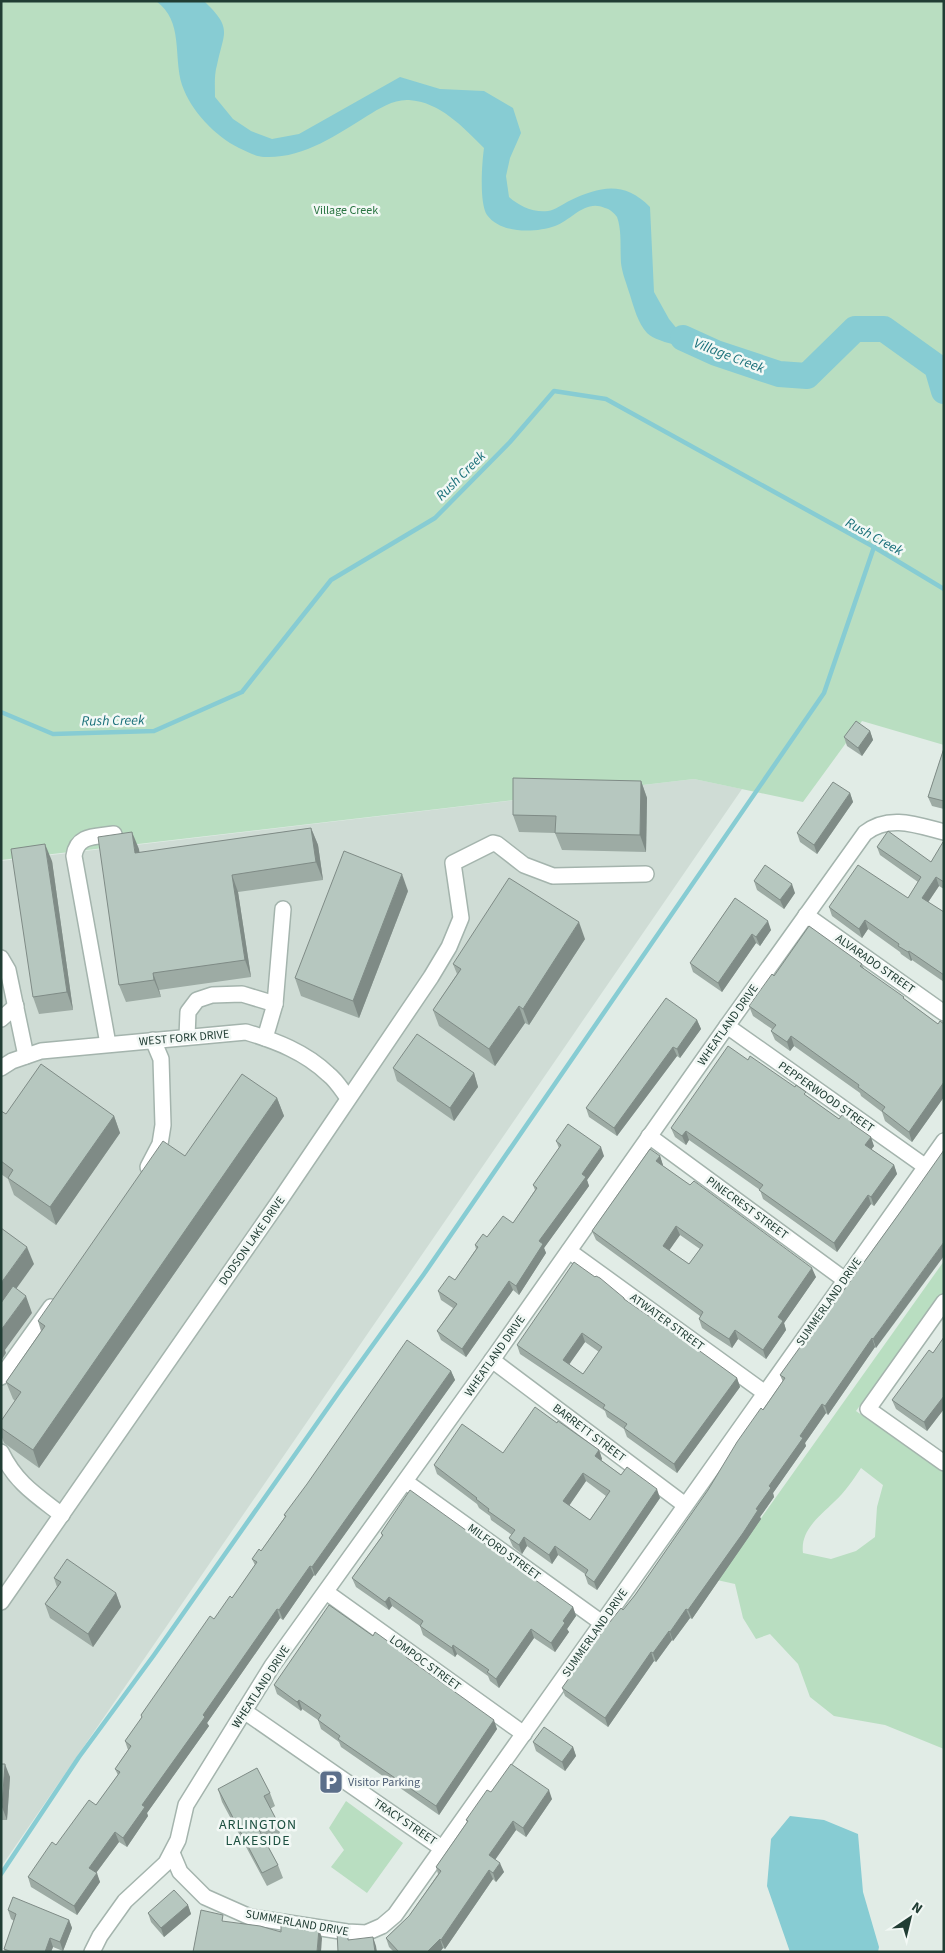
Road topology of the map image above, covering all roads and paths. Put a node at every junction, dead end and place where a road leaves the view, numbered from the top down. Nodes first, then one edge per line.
1 (944, 832) edge
2 (114, 834) edge
3 (646, 874) dead end
4 (283, 910) dead end
5 (806, 914) junction
6 (1, 958) edge
7 (275, 1004) junction
8 (16, 1006) junction
9 (944, 1012) edge
10 (1, 1019) edge
11 (727, 1026) junction
12 (188, 1038) junction
13 (266, 1038) junction
14 (153, 1040) junction
15 (108, 1044) junction
16 (26, 1056) junction
17 (1, 1068) edge
18 (348, 1098) junction
19 (649, 1136) junction
20 (944, 1141) edge
21 (926, 1167) junction
22 (141, 1177) edge
23 (569, 1250) junction
24 (845, 1280) junction
25 (57, 1297) edge
26 (944, 1302) edge
27 (492, 1360) junction
28 (1, 1377) edge
29 (765, 1393) junction
30 (1, 1452) edge
31 (944, 1463) edge
32 (406, 1482) junction
33 (685, 1505) junction
34 (62, 1515) junction
35 (326, 1592) junction
36 (1, 1602) edge
37 (602, 1623) junction
38 (244, 1712) junction
39 (524, 1734) junction
40 (443, 1848) junction
41 (172, 1853) junction
42 (92, 1952) edge

1 - 5 street, WHEATLAND DRIVE
2 - 15 street
3 - 18 street, DODSON LAKE DRIVE
4 - 7 street
5 - 9 street, ALVARADO STREET
5 - 11 street, WHEATLAND DRIVE
6 - 8 street
7 - 12 street
7 - 13 street
8 - 10 street
8 - 16 street
11 - 19 street, WHEATLAND DRIVE
11 - 21 street, PEPPERWOOD STREET
12 - 13 street, WEST FORK DRIVE
12 - 14 street, WEST FORK DRIVE
13 - 18 street, WEST FORK DRIVE
14 - 15 street, WEST FORK DRIVE
14 - 22 street
15 - 16 street, WEST FORK DRIVE
16 - 17 street, WEST FORK DRIVE
18 - 34 street, DODSON LAKE DRIVE
19 - 23 street, WHEATLAND DRIVE
19 - 24 street, PINECREST STREET
20 - 21 street, SUMMERLAND DRIVE
21 - 24 street, SUMMERLAND DRIVE
23 - 27 street, WHEATLAND DRIVE
23 - 29 street, ATWATER STREET
24 - 29 street, SUMMERLAND DRIVE
25 - 28 street
26 - 31 street
27 - 32 street, WHEATLAND DRIVE
27 - 33 street, BARRETT STREET
29 - 33 street, SUMMERLAND DRIVE
30 - 34 street
32 - 35 street, WHEATLAND DRIVE
32 - 37 street, MILFORD STREET
33 - 37 street, SUMMERLAND DRIVE
34 - 36 street, DODSON LAKE DRIVE
35 - 38 street, WHEATLAND DRIVE
35 - 39 street, LOMPOC STREET
37 - 39 street, SUMMERLAND DRIVE
38 - 40 street, TRACY STREET
38 - 41 street, WHEATLAND DRIVE
39 - 40 street, SUMMERLAND DRIVE
40 - 41 street, SUMMERLAND DRIVE
41 - 42 street, WHEATLAND DRIVE

